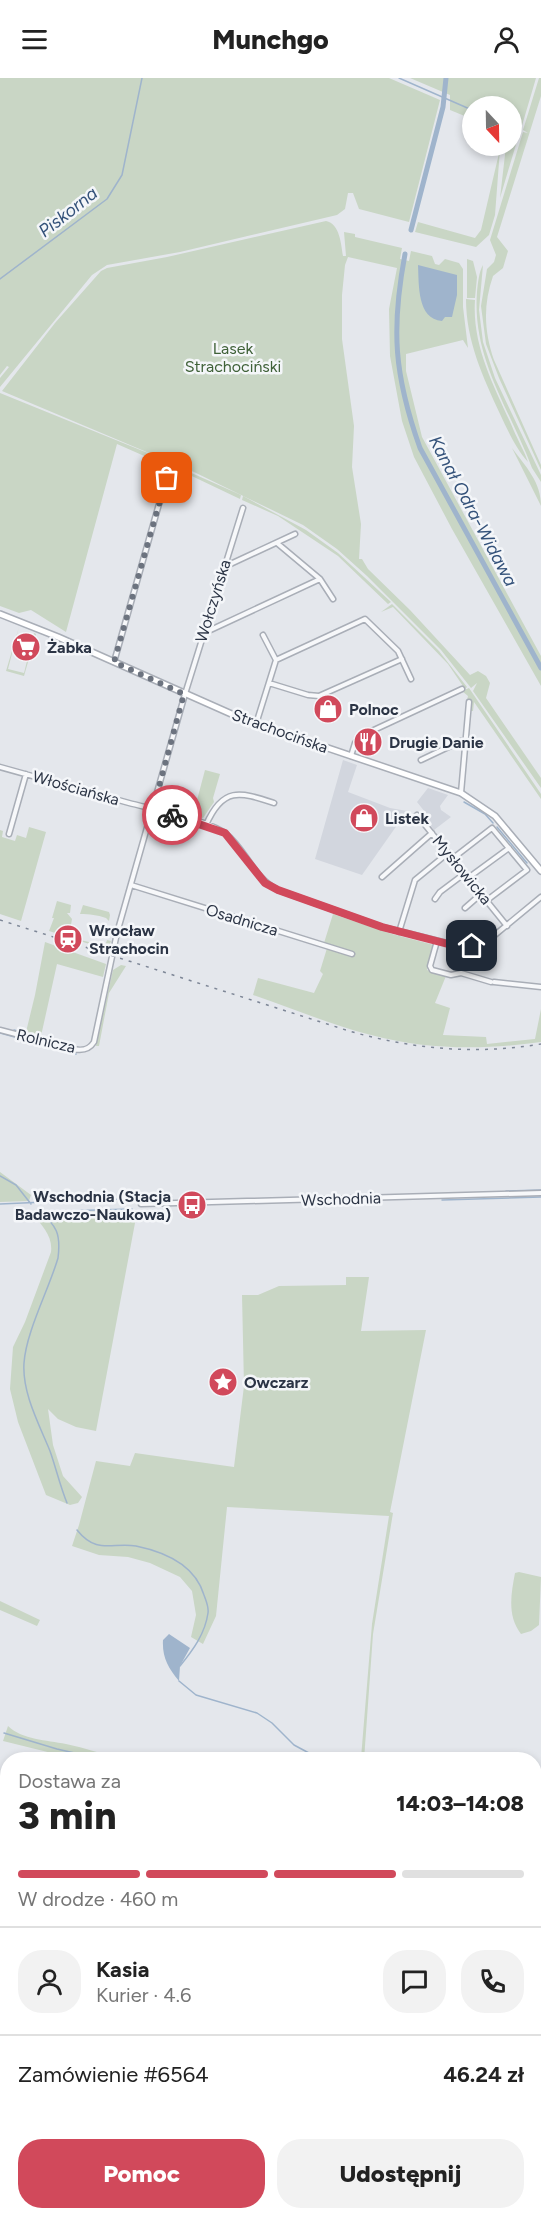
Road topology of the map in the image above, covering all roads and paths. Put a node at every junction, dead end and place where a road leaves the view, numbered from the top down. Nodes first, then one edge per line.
1 (165, 466) dead end
2 (163, 477) junction
3 (163, 496) junction
4 (243, 508) dead end
5 (295, 534) dead end
6 (277, 543) junction
7 (224, 567) junction
8 (320, 579) junction
9 (333, 599) dead end
10 (0, 614) edge
11 (204, 633) junction
12 (263, 636) dead end
13 (402, 659) junction
14 (276, 660) junction
15 (114, 662) junction
16 (411, 679) dead end
17 (269, 683) junction
18 (462, 689) dead end
19 (184, 694) junction
20 (469, 702) dead end
21 (256, 724) junction
22 (466, 741) junction
23 (351, 756) junction
24 (421, 760) dead end
25 (0, 767) edge
26 (26, 774) junction
27 (461, 793) junction
28 (274, 802) dead end
29 (153, 809) junction
30 (417, 815) dead end
31 (206, 825) junction
32 (432, 833) junction
33 (9, 834) dead end
34 (509, 848) junction
35 (448, 853) junction
36 (452, 859) junction
37 (541, 871) edge
38 (464, 874) junction
39 (382, 877) dead end
40 (468, 878) junction
41 (131, 885) junction
42 (482, 894) junction
43 (541, 897) edge
44 (435, 899) dead end
45 (486, 901) junction
46 (465, 908) dead end
47 (507, 926) junction
48 (399, 932) junction
49 (437, 941) junction
50 (352, 954) dead end
51 (541, 987) edge
52 (0, 1030) edge
53 (91, 1046) joint
54 (541, 1193) edge
55 (141, 1204) dead end

1 - 2 street
2 - 3 street
2 - 3 street
3 - 15 street
4 - 7 street, Wołczyńska
5 - 6 street
6 - 7 street
6 - 8 street
7 - 11 street, Wołczyńska
8 - 9 street
8 - 11 street
10 - 15 main road, Strachocińska
11 - 19 street, Wołczyńska
12 - 14 street
13 - 14 street
13 - 16 street
13 - 17 street
14 - 17 street
15 - 19 main road, Strachocińska
17 - 21 street
18 - 23 street
19 - 21 main road, Strachocińska
19 - 29 street, Wołczyńska
20 - 22 street
21 - 23 main road, Strachocińska
22 - 24 street
22 - 27 street
23 - 27 main road, Strachocińska
25 - 26 street, Włościańska
26 - 29 street, Włościańska
26 - 33 street
27 - 37 main road, Strachocińska
28 - 31 street
29 - 31 street, Włościańska
29 - 41 street, Wołczyńska
30 - 32 street, Mysłowicka
31 - 48 street, Włościańska
32 - 35 street, Mysłowicka
32 - 39 street
34 - 36 street
34 - 40 street
34 - 45 street
35 - 36 street, Mysłowicka
35 - 48 street
36 - 38 street, Mysłowicka
38 - 40 street, Mysłowicka
38 - 44 street
40 - 42 street, Mysłowicka
41 - 50 street, Osadnicza
41 - 53 street, Wołczyńska
42 - 45 street, Mysłowicka
42 - 46 street
43 - 47 street, Włościańska
45 - 47 street, Mysłowicka
47 - 49 street, Włościańska
48 - 49 street, Włościańska
49 - 51 street
52 - 53 street, Rolnicza
54 - 55 street, Wschodnia

